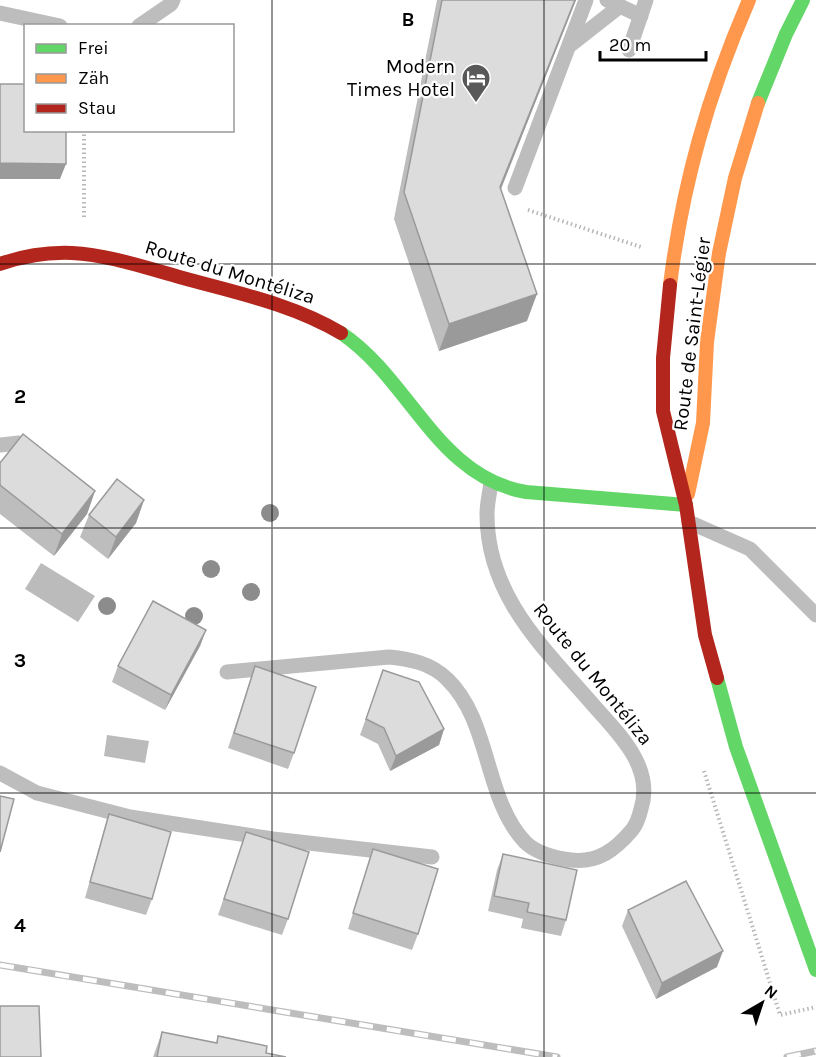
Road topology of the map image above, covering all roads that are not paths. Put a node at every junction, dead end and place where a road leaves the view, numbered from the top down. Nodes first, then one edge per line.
1 (173, 0) edge
2 (586, 0) edge
3 (646, 0) edge
4 (749, 0) edge
5 (803, 0) edge
6 (614, 3) edge
7 (0, 13) edge
8 (641, 16) junction
9 (51, 24) edge
10 (142, 24) edge
11 (567, 48) junction
12 (629, 50) dead end
13 (516, 188) dead end
14 (0, 264) edge
15 (0, 445) edge
16 (45, 464) edge
17 (491, 482) junction
18 (686, 505) junction
19 (689, 522) junction
20 (816, 615) edge
21 (227, 672) dead end
22 (0, 773) edge
23 (432, 857) dead end
24 (816, 970) edge

1 - 10 lane
2 - 11 lane
3 - 8 lane
4 - 18 main road, Route de Saint-Légier
5 - 18 main road, Route de Saint-Légier
6 - 8 lane
6 - 11 lane
7 - 9 lane
8 - 12 lane
11 - 13 lane
14 - 17 main road, Route du Montéliza
15 - 16 lane
17 - 18 main road, Route du Montéliza
17 - 21 lane, Route du Montéliza
18 - 19 main road, Route de Saint-Légier
19 - 20 lane
19 - 24 main road, Route de Saint-Légier
22 - 23 lane

